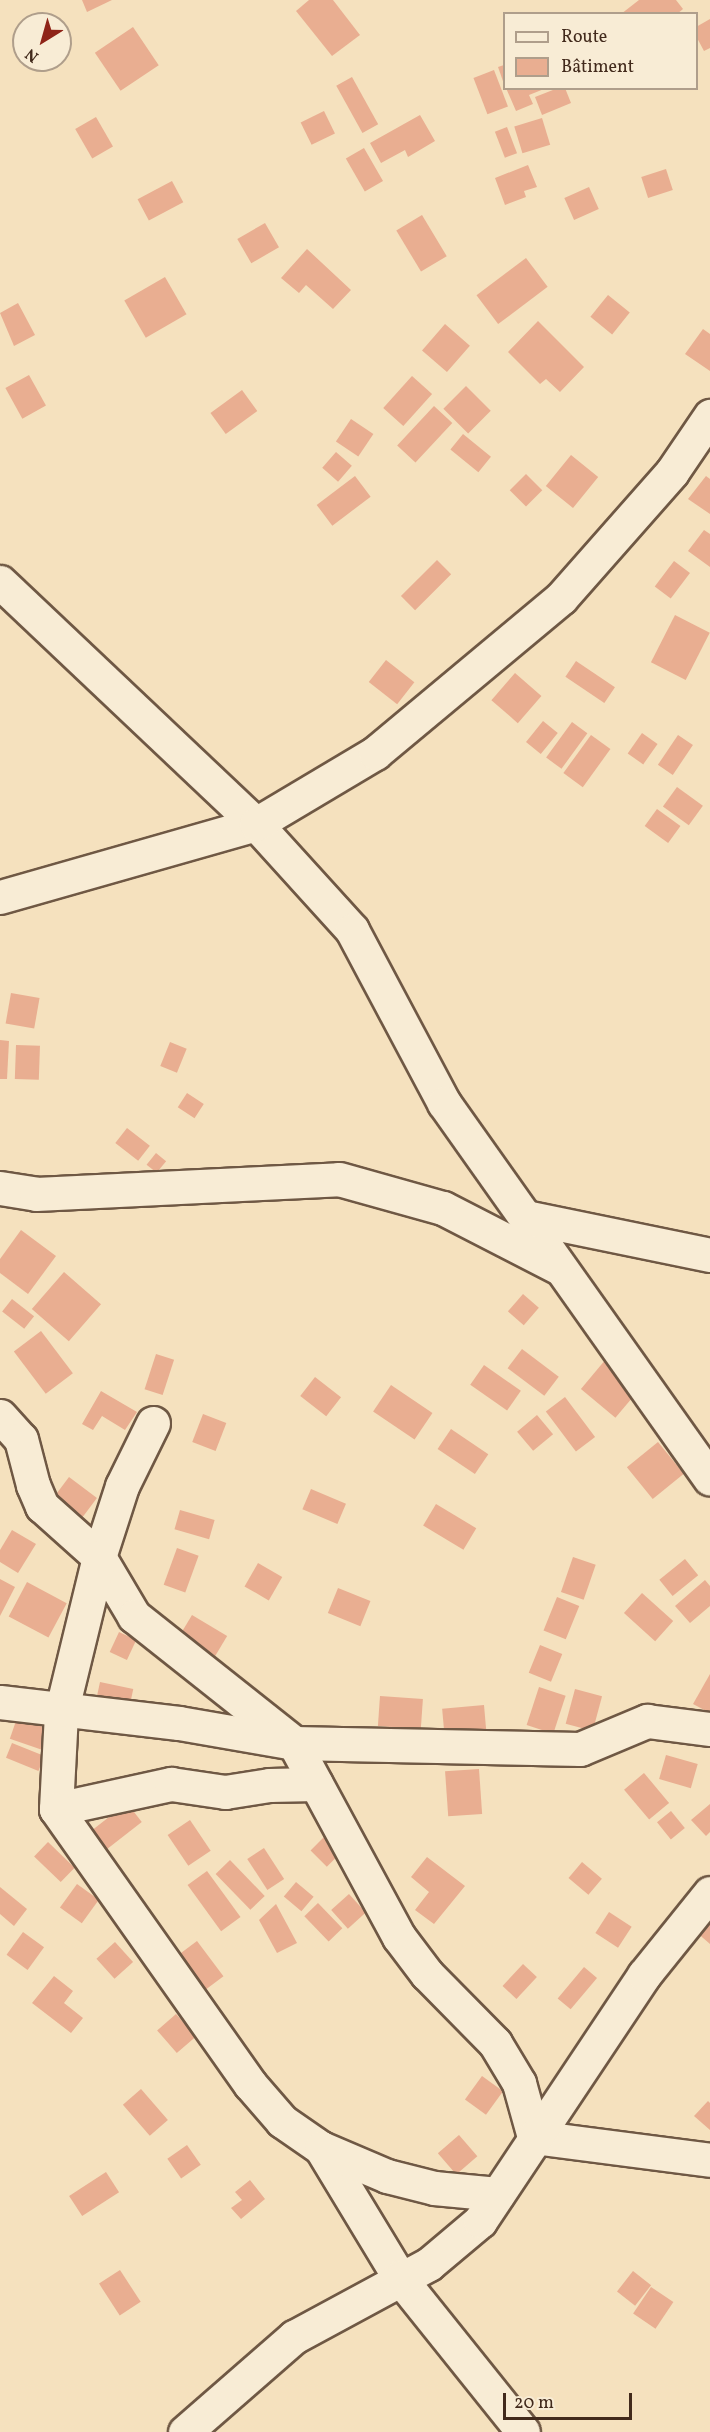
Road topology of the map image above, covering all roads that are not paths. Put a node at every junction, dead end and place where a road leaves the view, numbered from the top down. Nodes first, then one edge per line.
1 (710, 416) edge
2 (0, 582) edge
3 (256, 824) junction
4 (0, 897) edge
5 (0, 1188) edge
6 (525, 1217) junction
7 (710, 1255) edge
8 (561, 1269) junction
9 (664, 1411) junction
10 (0, 1416) edge
11 (153, 1423) dead end
12 (710, 1444) edge
13 (710, 1478) edge
14 (99, 1557) junction
15 (0, 1702) edge
16 (61, 1713) junction
17 (710, 1729) edge
18 (294, 1743) junction
19 (316, 1784) junction
20 (56, 1809) junction
21 (710, 1893) edge
22 (534, 2137) junction
23 (321, 2148) junction
24 (710, 2160) edge
25 (498, 2194) junction
26 (399, 2277) junction
27 (185, 2432) edge
28 (523, 2432) edge

1 - 3 street
2 - 3 street
3 - 4 street
3 - 6 street
5 - 8 street
6 - 7 street
6 - 8 street
8 - 9 street
9 - 12 street
9 - 13 street
10 - 14 street
11 - 14 street
14 - 16 street
14 - 18 street
15 - 16 street
16 - 18 street
16 - 20 street
17 - 18 street
18 - 19 street
19 - 20 street
19 - 22 street
20 - 23 street
21 - 22 street
22 - 24 street
22 - 25 street
23 - 25 street
23 - 26 street
25 - 26 street
26 - 27 street
26 - 28 street

